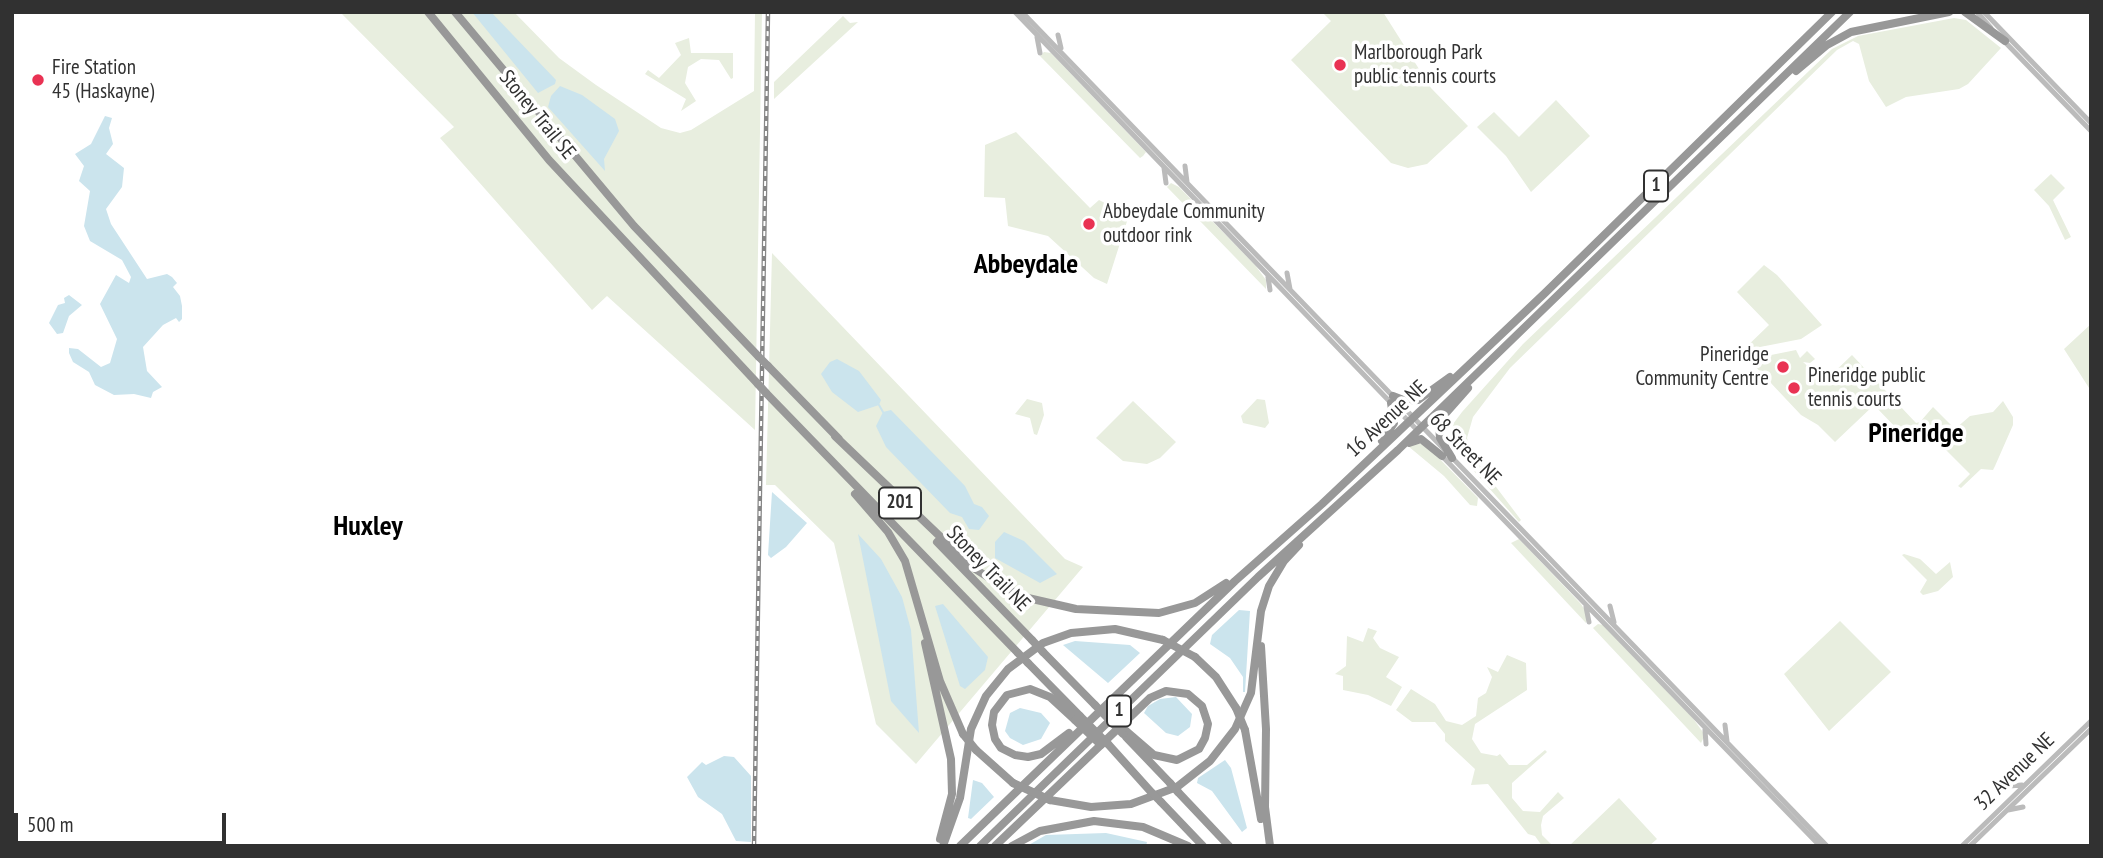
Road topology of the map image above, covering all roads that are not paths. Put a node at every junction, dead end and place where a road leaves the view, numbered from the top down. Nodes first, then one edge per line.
1 (428, 12) edge
2 (455, 12) edge
3 (1016, 12) edge
4 (1022, 12) edge
5 (1825, 12) edge
6 (1832, 12) edge
7 (1850, 12) edge
8 (1935, 12) edge
9 (1949, 12) edge
10 (1965, 12) edge
11 (1977, 12) edge
12 (1984, 12) edge
13 (1919, 19) junction
14 (1034, 31) junction
15 (1058, 36) dead end
16 (2005, 41) junction
17 (1040, 53) dead end
18 (1063, 54) junction
19 (1765, 77) junction
20 (1766, 94) junction
21 (2091, 123) edge
22 (2091, 131) edge
23 (1163, 165) junction
24 (1185, 166) dead end
25 (1167, 183) dead end
26 (1188, 185) junction
27 (634, 226) joint
28 (621, 239) joint
29 (1287, 273) dead end
30 (1267, 274) junction
31 (1270, 290) dead end
32 (1292, 292) junction
33 (1508, 341) junction
34 (1478, 356) junction
35 (1465, 369) junction
36 (1392, 400) junction
37 (1415, 424) junction
38 (806, 435) junction
39 (835, 436) junction
40 (1398, 450) junction
41 (1442, 456) junction
42 (1452, 458) junction
43 (1346, 498) junction
44 (1322, 504) junction
45 (1311, 514) junction
46 (1258, 577) junction
47 (916, 593) junction
48 (1580, 598) junction
49 (1610, 606) dead end
50 (1261, 611) junction
51 (1589, 622) dead end
52 (1617, 628) junction
53 (1112, 699) junction
54 (1078, 718) junction
55 (2091, 721) edge
56 (1726, 726) dead end
57 (1704, 727) junction
58 (2091, 729) edge
59 (1124, 732) junction
60 (1706, 744) dead end
61 (1728, 744) junction
62 (2028, 782) junction
63 (2009, 786) dead end
64 (2023, 807) dead end
65 (2005, 811) junction
66 (937, 846) edge
67 (943, 846) edge
68 (960, 846) edge
69 (980, 846) edge
70 (995, 846) edge
71 (1012, 846) edge
72 (1188, 846) edge
73 (1203, 846) edge
74 (1229, 846) edge
75 (1268, 846) edge
76 (1820, 846) edge
77 (1827, 846) edge
78 (1962, 846) edge
79 (1970, 846) edge

1 - 28 highway, Stoney Trail SE / 201
2 - 27 highway, Stoney Trail SE / 201
3 - 14 main road, 68 Street NE
4 - 18 main road, 68 Street NE
5 - 19 highway
6 - 19 highway, 16 Avenue NE / 1
7 - 20 highway, 16 Avenue NE / 1
8 - 13 highway
9 - 13 highway
10 - 16 highway
11 - 16 main road
12 - 21 main road
13 - 20 highway
14 - 17 main road
14 - 23 main road, 68 Street NE
15 - 18 main road
16 - 22 main road
18 - 26 main road, 68 Street NE
19 - 34 highway, 16 Avenue NE / 1
20 - 33 highway, 16 Avenue NE / 1
23 - 25 main road
23 - 30 main road, 68 Street NE
24 - 26 main road
26 - 32 main road, 68 Street NE
27 - 39 highway, Stoney Trail NE / 201, bridge
28 - 38 highway, Stoney Trail NE / 201, bridge
29 - 32 main road
30 - 31 main road
30 - 36 main road, 68 Street NE
32 - 36 main road, 68 Street NE
33 - 37 highway, 16 Avenue NE / 1
33 - 42 highway
34 - 35 highway, 16 Avenue NE / 1
34 - 37 highway
35 - 36 highway
35 - 37 highway, 16 Avenue NE / 1
36 - 37 main road, 68 Street NE
36 - 44 highway
37 - 40 highway, 16 Avenue NE / 1
37 - 41 main road, 68 Street NE
37 - 42 main road, 68 Street NE
37 - 44 highway, 16 Avenue NE / 1
37 - 46 highway
38 - 47 highway
38 - 54 highway, Stoney Trail NE / 201, bridge
39 - 45 highway
39 - 59 highway, Stoney Trail NE / 201, bridge
40 - 41 highway
40 - 43 highway, 16 Avenue NE / 1
41 - 48 main road, 68 Street NE
42 - 52 main road, 68 Street NE
43 - 46 highway, 16 Avenue NE / 1
43 - 50 highway
44 - 45 highway, 16 Avenue NE / 1
45 - 53 highway, 16 Avenue NE / 1
46 - 69 highway, 16 Avenue NE / 1
47 - 50 highway, bridge
47 - 66 highway
48 - 51 main road
48 - 57 main road, 68 Street NE
49 - 52 main road
50 - 75 highway
52 - 61 main road, 68 Street NE
53 - 54 highway
53 - 68 highway, 16 Avenue NE / 1
54 - 73 highway, bridge
55 - 62 main road, 32 Avenue NE
56 - 61 main road
57 - 60 main road
57 - 76 main road, 68 Street NE
58 - 65 main road, 32 Avenue NE
59 - 70 highway
59 - 74 highway, Stoney Trail NE / 201, bridge
61 - 77 main road, 68 Street NE
62 - 63 main road
62 - 78 main road, 32 Avenue NE
64 - 65 main road
65 - 79 main road, 32 Avenue NE
67 - 75 highway, bridge
71 - 72 highway

